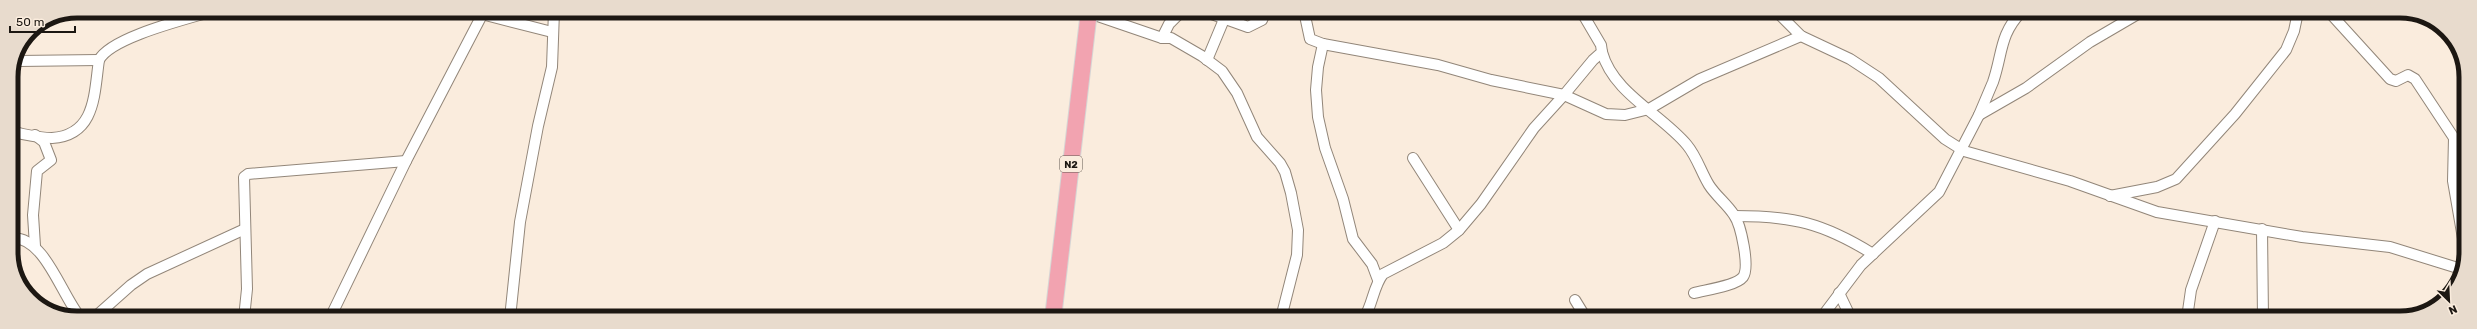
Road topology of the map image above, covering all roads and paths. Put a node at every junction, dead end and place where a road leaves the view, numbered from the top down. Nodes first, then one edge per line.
1 (192, 18) edge
2 (480, 18) edge
3 (494, 18) edge
4 (553, 18) edge
5 (1088, 18) edge
6 (1106, 18) edge
7 (1175, 18) edge
8 (1225, 18) edge
9 (1227, 18) edge
10 (1263, 18) edge
11 (1306, 18) edge
12 (1584, 18) edge
13 (1783, 18) edge
14 (2016, 18) edge
15 (2132, 18) edge
16 (2297, 18) edge
17 (2334, 18) edge
18 (552, 32) junction
19 (1801, 36) junction
20 (1162, 38) junction
21 (1323, 44) junction
22 (1602, 52) junction
23 (99, 60) junction
24 (1208, 60) junction
25 (20, 61) edge
26 (1564, 95) junction
27 (1649, 109) junction
28 (1979, 115) junction
29 (18, 133) edge
30 (35, 135) junction
31 (1959, 149) junction
32 (1413, 158) dead end
33 (406, 161) junction
34 (2110, 196) junction
35 (1735, 216) junction
36 (2459, 216) edge
37 (2215, 221) junction
38 (245, 229) junction
39 (1459, 230) junction
40 (2262, 230) junction
41 (18, 238) edge
42 (35, 246) junction
43 (1873, 254) junction
44 (2457, 268) edge
45 (1378, 280) junction
46 (1839, 292) junction
47 (1694, 293) dead end
48 (1575, 300) dead end
49 (1371, 308) junction
50 (76, 311) edge
51 (103, 311) edge
52 (245, 311) edge
53 (333, 311) edge
54 (511, 311) edge
55 (1054, 311) edge
56 (1283, 311) edge
57 (1369, 311) edge
58 (1373, 311) edge
59 (1582, 311) edge
60 (1826, 311) edge
61 (1848, 311) edge
62 (2188, 311) edge
63 (2263, 311) edge

1 - 23 street
2 - 33 street
3 - 18 street
4 - 18 street
5 - 55 main road, N2
6 - 20 street
7 - 20 street
8 - 24 street
9 - 10 street
11 - 21 street
12 - 22 street
13 - 19 street
14 - 28 street
15 - 28 street
16 - 34 street
17 - 36 street
18 - 54 street
19 - 27 street
19 - 31 street
20 - 24 street
21 - 26 street
21 - 45 street
22 - 26 street
22 - 27 street
23 - 25 street
23 - 30 street
24 - 56 street
26 - 27 street
26 - 39 street
27 - 35 street
28 - 31 street
29 - 30 street
30 - 42 street
31 - 34 street
31 - 43 street
32 - 39 street
33 - 38 street
33 - 53 street
34 - 37 street
35 - 43 street
35 - 47 street
37 - 40 street
37 - 62 street
38 - 51 street
38 - 52 street
39 - 45 street
40 - 44 street
40 - 63 street
41 - 42 street
42 - 50 street
43 - 46 street
45 - 49 street
46 - 60 street
46 - 61 street
48 - 59 street
49 - 57 street
49 - 58 street

